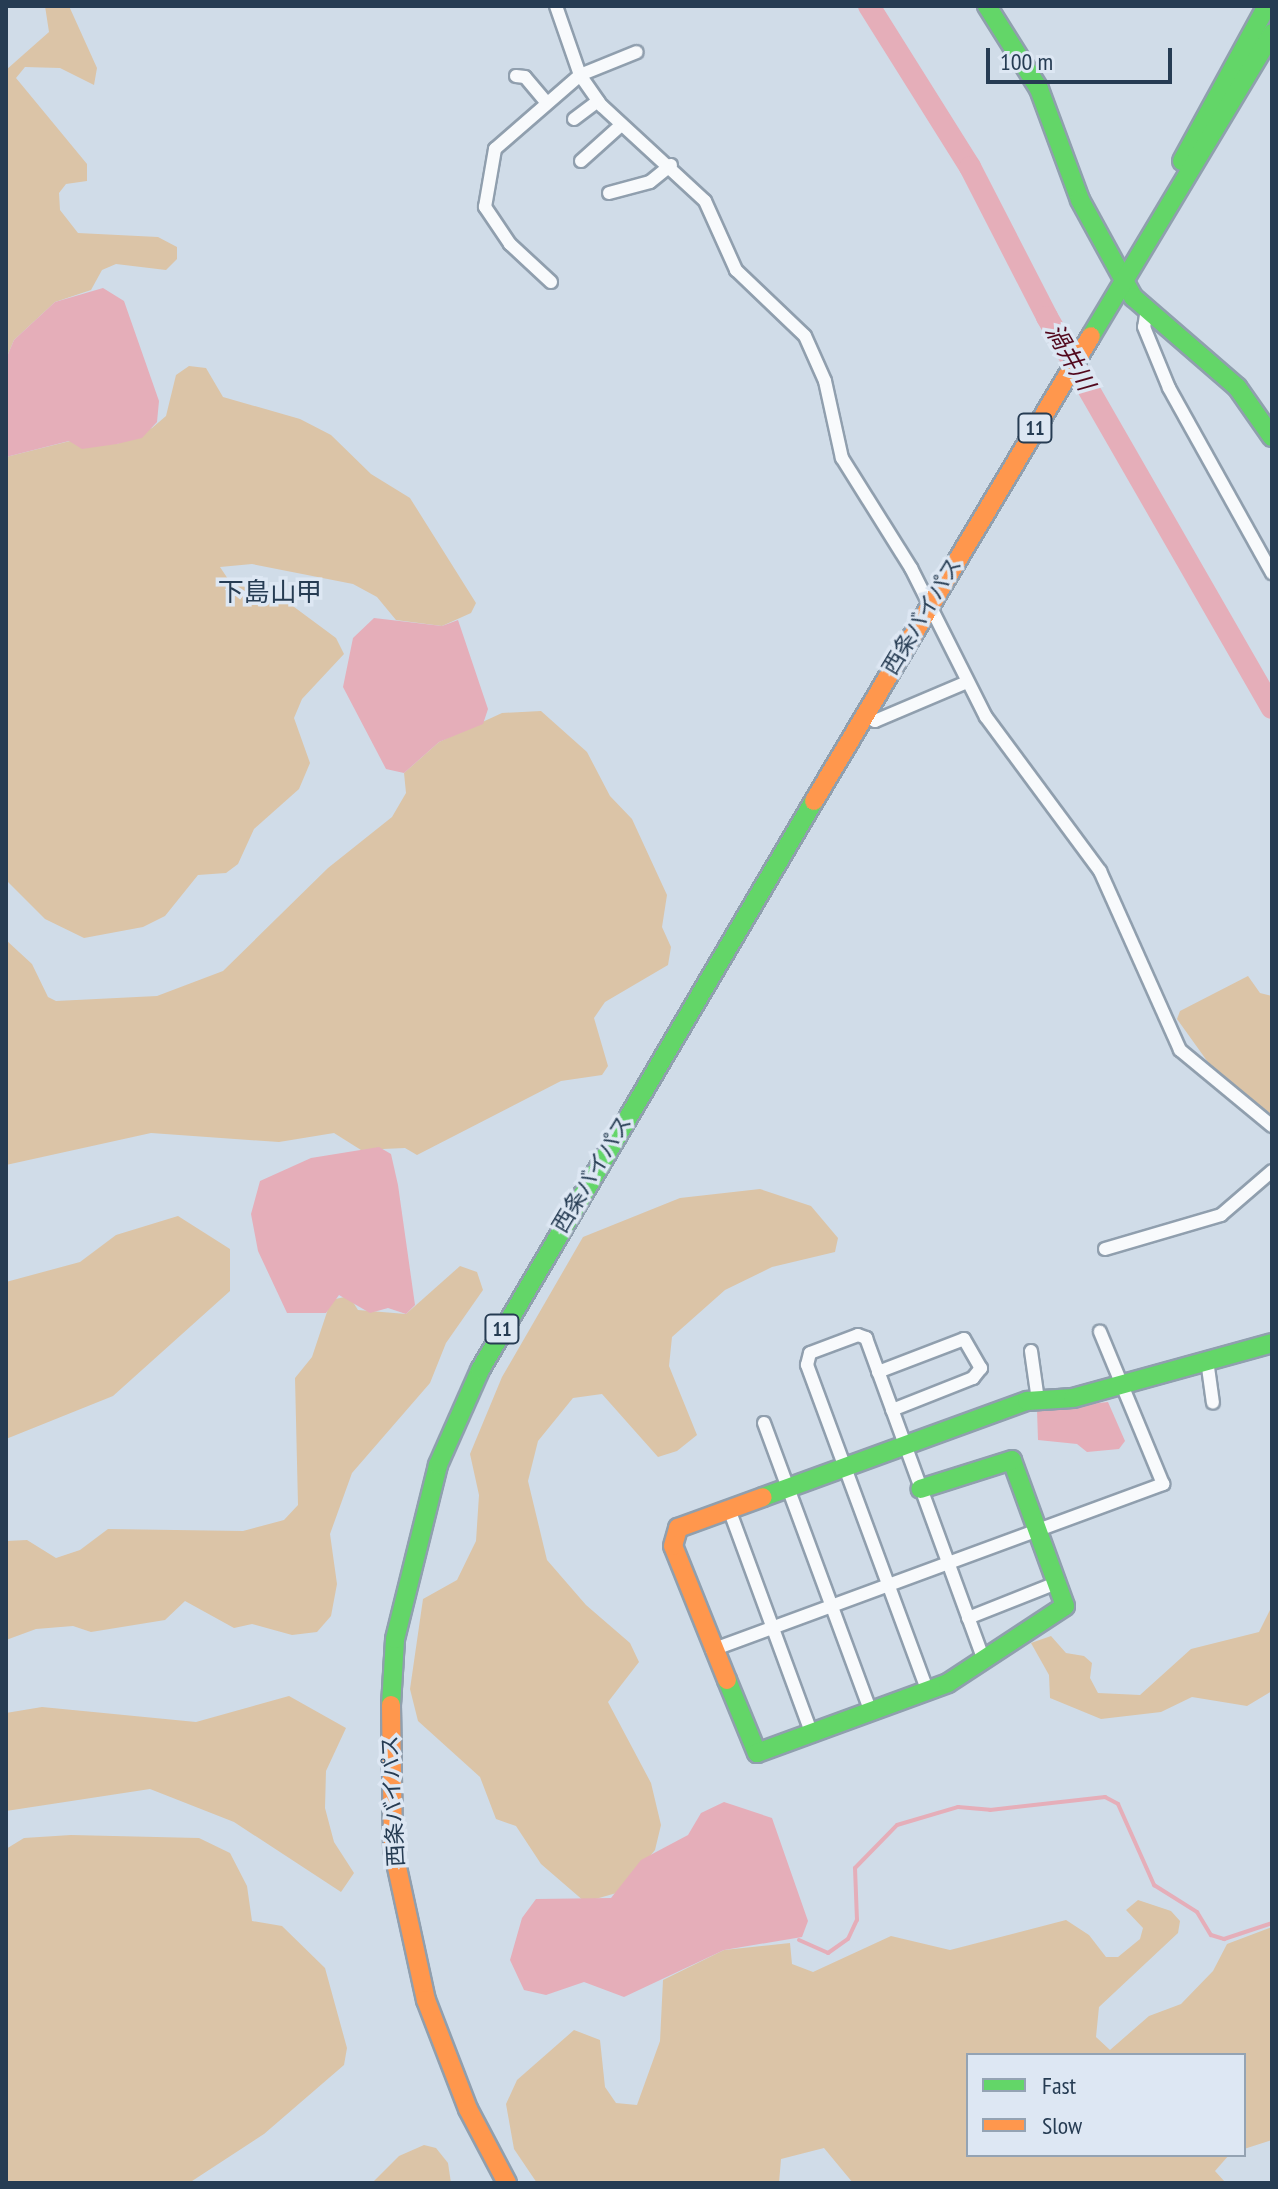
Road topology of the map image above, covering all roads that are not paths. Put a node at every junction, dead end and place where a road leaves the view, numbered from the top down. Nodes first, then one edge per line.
1 (556, 6) edge
2 (987, 6) edge
3 (1267, 6) edge
4 (1272, 33) edge
5 (637, 52) dead end
6 (580, 75) junction
7 (516, 76) dead end
8 (544, 100) junction
9 (598, 101) junction
10 (574, 119) dead end
11 (620, 126) junction
12 (581, 161) dead end
13 (671, 165) junction
14 (609, 193) dead end
15 (1141, 249) junction
16 (1123, 280) junction
17 (551, 282) dead end
18 (1147, 309) junction
19 (1272, 437) edge
20 (1272, 573) edge
21 (929, 603) junction
22 (967, 682) junction
23 (863, 714) junction
24 (1272, 1126) edge
25 (1272, 1171) edge
26 (1105, 1249) dead end
27 (1100, 1332) dead end
28 (1272, 1343) edge
29 (1031, 1351) dead end
30 (1207, 1360) junction
31 (878, 1372) junction
32 (1120, 1385) junction
33 (1038, 1400) junction
34 (1213, 1403) dead end
35 (892, 1410) junction
36 (764, 1423) dead end
37 (904, 1445) junction
38 (845, 1467) junction
39 (787, 1488) junction
40 (920, 1489) junction
41 (729, 1509) junction
42 (1039, 1530) junction
43 (947, 1564) junction
44 (1059, 1582) junction
45 (888, 1586) junction
46 (831, 1607) junction
47 (968, 1618) junction
48 (773, 1628) junction
49 (712, 1650) junction
50 (984, 1660) junction
51 (928, 1692) junction
52 (871, 1713) junction
53 (812, 1735) junction
54 (507, 2183) edge

1 - 6 street
2 - 16 main road
3 - 15 main road, 西条バイパス / 11
4 - 15 main road, 西条バイパス / 11
5 - 6 street
6 - 8 street
6 - 9 street
7 - 8 street
8 - 17 street
9 - 10 street
9 - 11 street
11 - 12 street
11 - 13 street
13 - 14 street
13 - 21 street
15 - 16 main road, 西条バイパス / 11
16 - 18 main road
16 - 21 main road, 西条バイパス / 11
18 - 19 main road
18 - 20 street
21 - 22 street
21 - 23 main road, 西条バイパス / 11
22 - 23 street
22 - 24 street
23 - 54 main road, 西条バイパス / 11
25 - 26 street
27 - 32 street
28 - 30 main road
29 - 33 street
30 - 32 main road
30 - 34 street
31 - 35 street
31 - 35 street
31 - 38 street
32 - 33 main road
32 - 42 street
33 - 37 main road
35 - 37 street
36 - 39 street
37 - 38 main road
37 - 40 street
38 - 39 main road
38 - 45 street
39 - 41 main road
39 - 46 street
40 - 42 main road
40 - 43 street
41 - 48 street
41 - 49 main road
42 - 43 street
42 - 44 main road
43 - 45 street
43 - 47 street
44 - 47 street
44 - 50 main road
45 - 46 street
45 - 51 street
46 - 48 street
46 - 52 street
47 - 50 street
48 - 49 street
48 - 53 street
49 - 53 main road
50 - 51 main road
51 - 52 main road
52 - 53 main road

